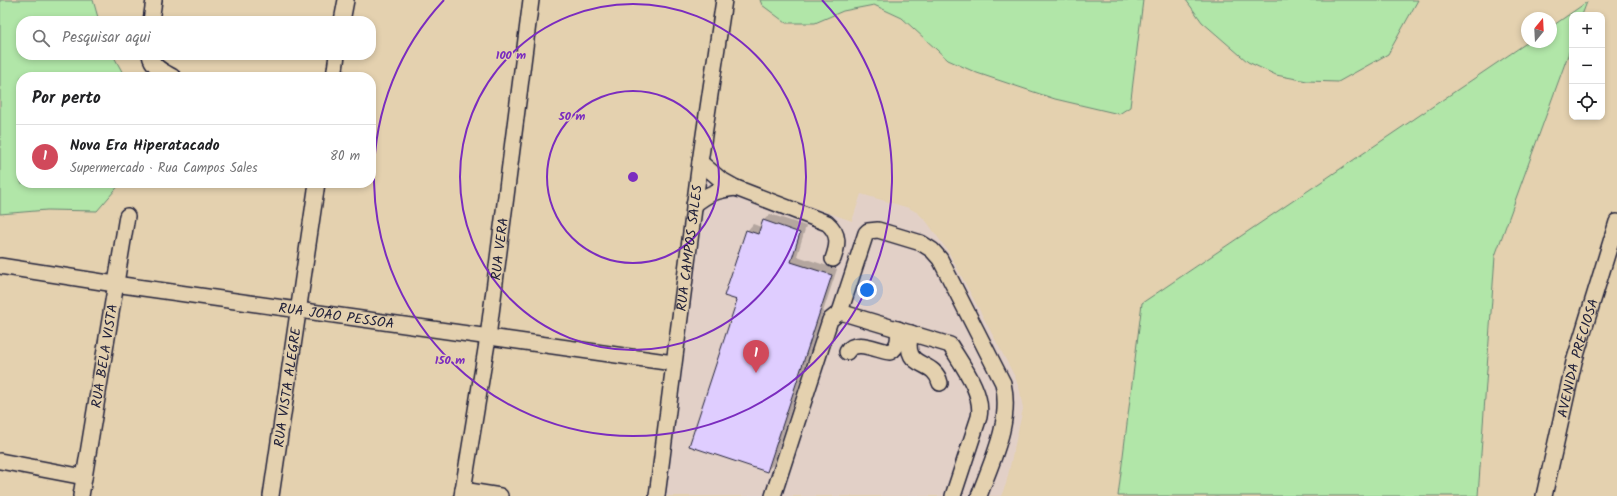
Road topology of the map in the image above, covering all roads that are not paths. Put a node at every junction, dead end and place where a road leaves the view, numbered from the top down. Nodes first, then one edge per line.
1 (154, 0) edge
2 (346, 0) edge
3 (531, 0) edge
4 (724, 0) edge
5 (152, 16) edge
6 (343, 16) edge
7 (152, 60) edge
8 (336, 60) edge
9 (164, 72) edge
10 (335, 72) edge
11 (700, 162) junction
12 (316, 188) edge
13 (736, 188) junction
14 (694, 205) junction
15 (127, 216) dead end
16 (1617, 222) edge
17 (1614, 238) edge
18 (834, 259) dead end
19 (0, 266) edge
20 (115, 284) junction
21 (299, 310) junction
22 (840, 312) junction
23 (904, 331) junction
24 (488, 337) junction
25 (847, 352) dead end
26 (673, 363) junction
27 (940, 383) dead end
28 (0, 461) edge
29 (84, 477) junction
30 (463, 493) edge
31 (81, 496) edge
32 (271, 496) edge
33 (500, 496) edge
34 (657, 496) edge
35 (773, 496) edge
36 (953, 496) edge
37 (979, 496) edge
38 (1544, 496) edge

1 - 5 street
2 - 6 street
3 - 24 street, RUA VERA
4 - 11 street, RUA CAMPOS SALES
7 - 9 street
8 - 10 street
11 - 13 street
11 - 14 street, RUA CAMPOS SALES
12 - 21 street, RUA VISTA ALEGRE
13 - 14 street
13 - 18 street
14 - 26 street, RUA CAMPOS SALES
15 - 20 street, RUA BELA VISTA
16 - 17 street, AVENIDA PRECIOSA
17 - 38 street, AVENIDA PRECIOSA
19 - 20 street, RUA JOÃO PESSOA
20 - 21 street, RUA JOÃO PESSOA
20 - 29 street, RUA BELA VISTA
21 - 24 street, RUA JOÃO PESSOA
21 - 32 street, RUA VISTA ALEGRE
22 - 23 street
22 - 35 street
22 - 37 street
23 - 25 street
23 - 27 street
23 - 36 street
24 - 26 street, RUA JOÃO PESSOA
24 - 30 street, RUA VERA
26 - 34 street, RUA CAMPOS SALES
28 - 29 street
29 - 31 street, RUA BELA VISTA
30 - 33 street

